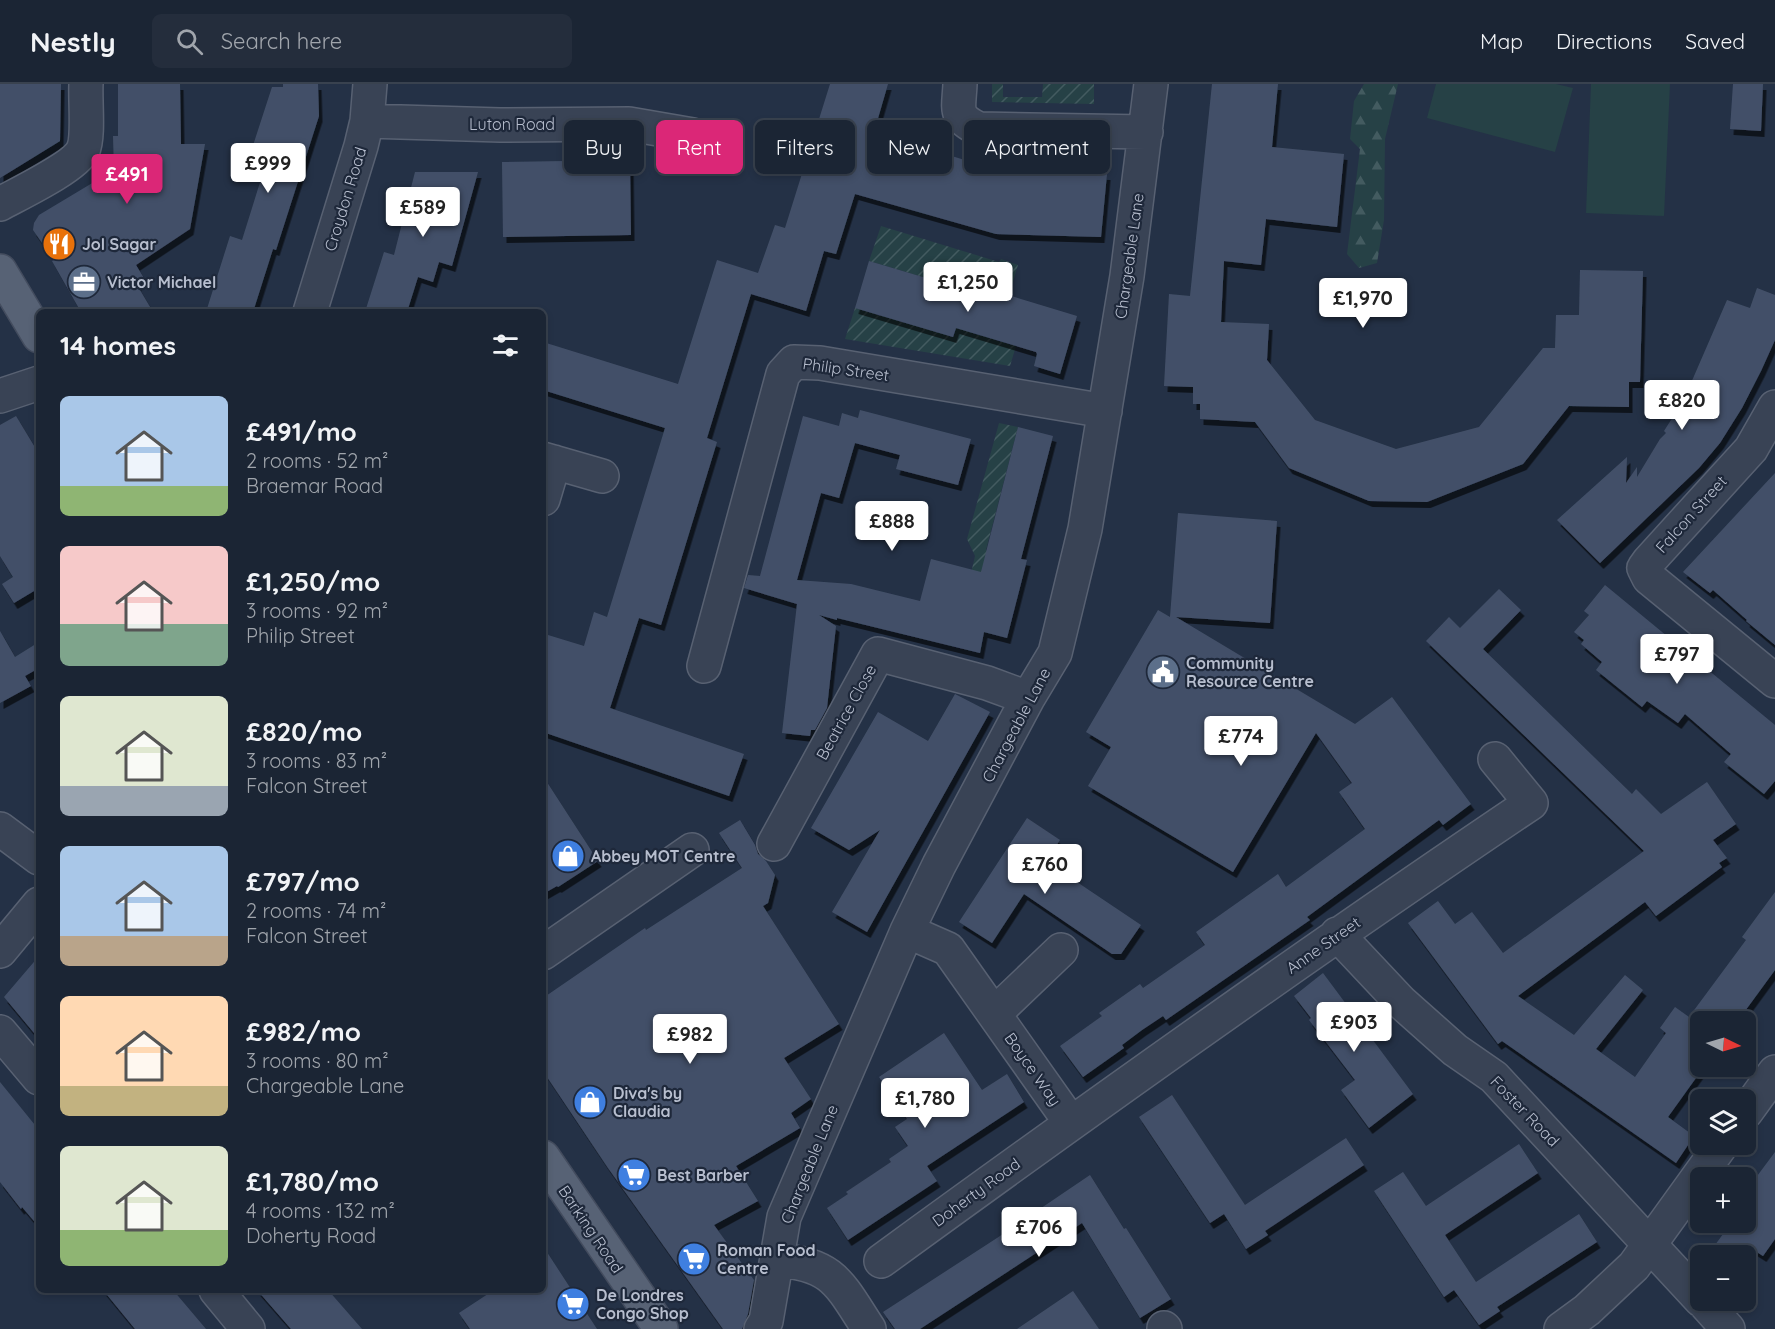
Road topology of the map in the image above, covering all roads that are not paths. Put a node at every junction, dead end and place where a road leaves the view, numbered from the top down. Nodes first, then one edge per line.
1 (86, 84) edge
2 (370, 84) edge
3 (960, 84) edge
4 (1151, 84) edge
5 (367, 121) junction
6 (656, 129) edge
7 (1146, 132) junction
8 (0, 204) edge
9 (0, 272) edge
10 (311, 309) edge
11 (36, 331) edge
12 (36, 384) edge
13 (0, 396) edge
14 (1775, 407) edge
15 (1105, 411) junction
16 (549, 460) edge
17 (602, 476) dead end
18 (546, 480) edge
19 (704, 666) dead end
20 (1775, 681) edge
21 (1028, 698) junction
22 (1495, 759) dead end
23 (0, 829) edge
24 (774, 844) dead end
25 (692, 850) dead end
26 (36, 856) edge
27 (36, 908) edge
28 (908, 931) junction
29 (1337, 934) junction
30 (1062, 950) dead end
31 (0, 951) edge
32 (546, 951) edge
33 (994, 1014) junction
34 (0, 1032) edge
35 (1775, 1072) edge
36 (36, 1074) edge
37 (1756, 1098) edge
38 (1071, 1123) junction
39 (1714, 1155) edge
40 (546, 1161) edge
41 (1650, 1246) junction
42 (777, 1260) junction
43 (881, 1261) dead end
44 (1690, 1288) edge
45 (218, 1293) edge
46 (1711, 1311) edge
47 (248, 1329) edge
48 (661, 1329) edge
49 (761, 1329) edge
50 (869, 1329) edge
51 (1561, 1329) edge
52 (1728, 1329) edge

1 - 8 street
2 - 5 street, Croydon Road
3 - 7 street
4 - 7 street, Chargeable Lane
5 - 6 street, Luton Road
5 - 10 street, Croydon Road
7 - 15 street, Chargeable Lane
9 - 11 main road
12 - 13 street
14 - 20 street, Falcon Street
15 - 19 street, Philip Street
15 - 21 street, Chargeable Lane
16 - 17 street
16 - 18 street
21 - 24 street, Beatrice Close
21 - 28 street, Chargeable Lane
22 - 29 street, Anne Street
23 - 26 street
25 - 32 street
27 - 31 street
28 - 33 street, Boyce Way
28 - 42 street, Chargeable Lane
29 - 38 street, Anne Street
29 - 41 street, Foster Road
30 - 33 street, Boyce Way
33 - 38 street, Boyce Way
34 - 36 street
35 - 37 street
38 - 43 street, Doherty Road
39 - 41 street
40 - 48 main road, Barking Road
41 - 44 street, Foster Road
41 - 51 street
42 - 49 street, Chargeable Lane
42 - 50 street
45 - 47 street
46 - 52 street, Foster Road

